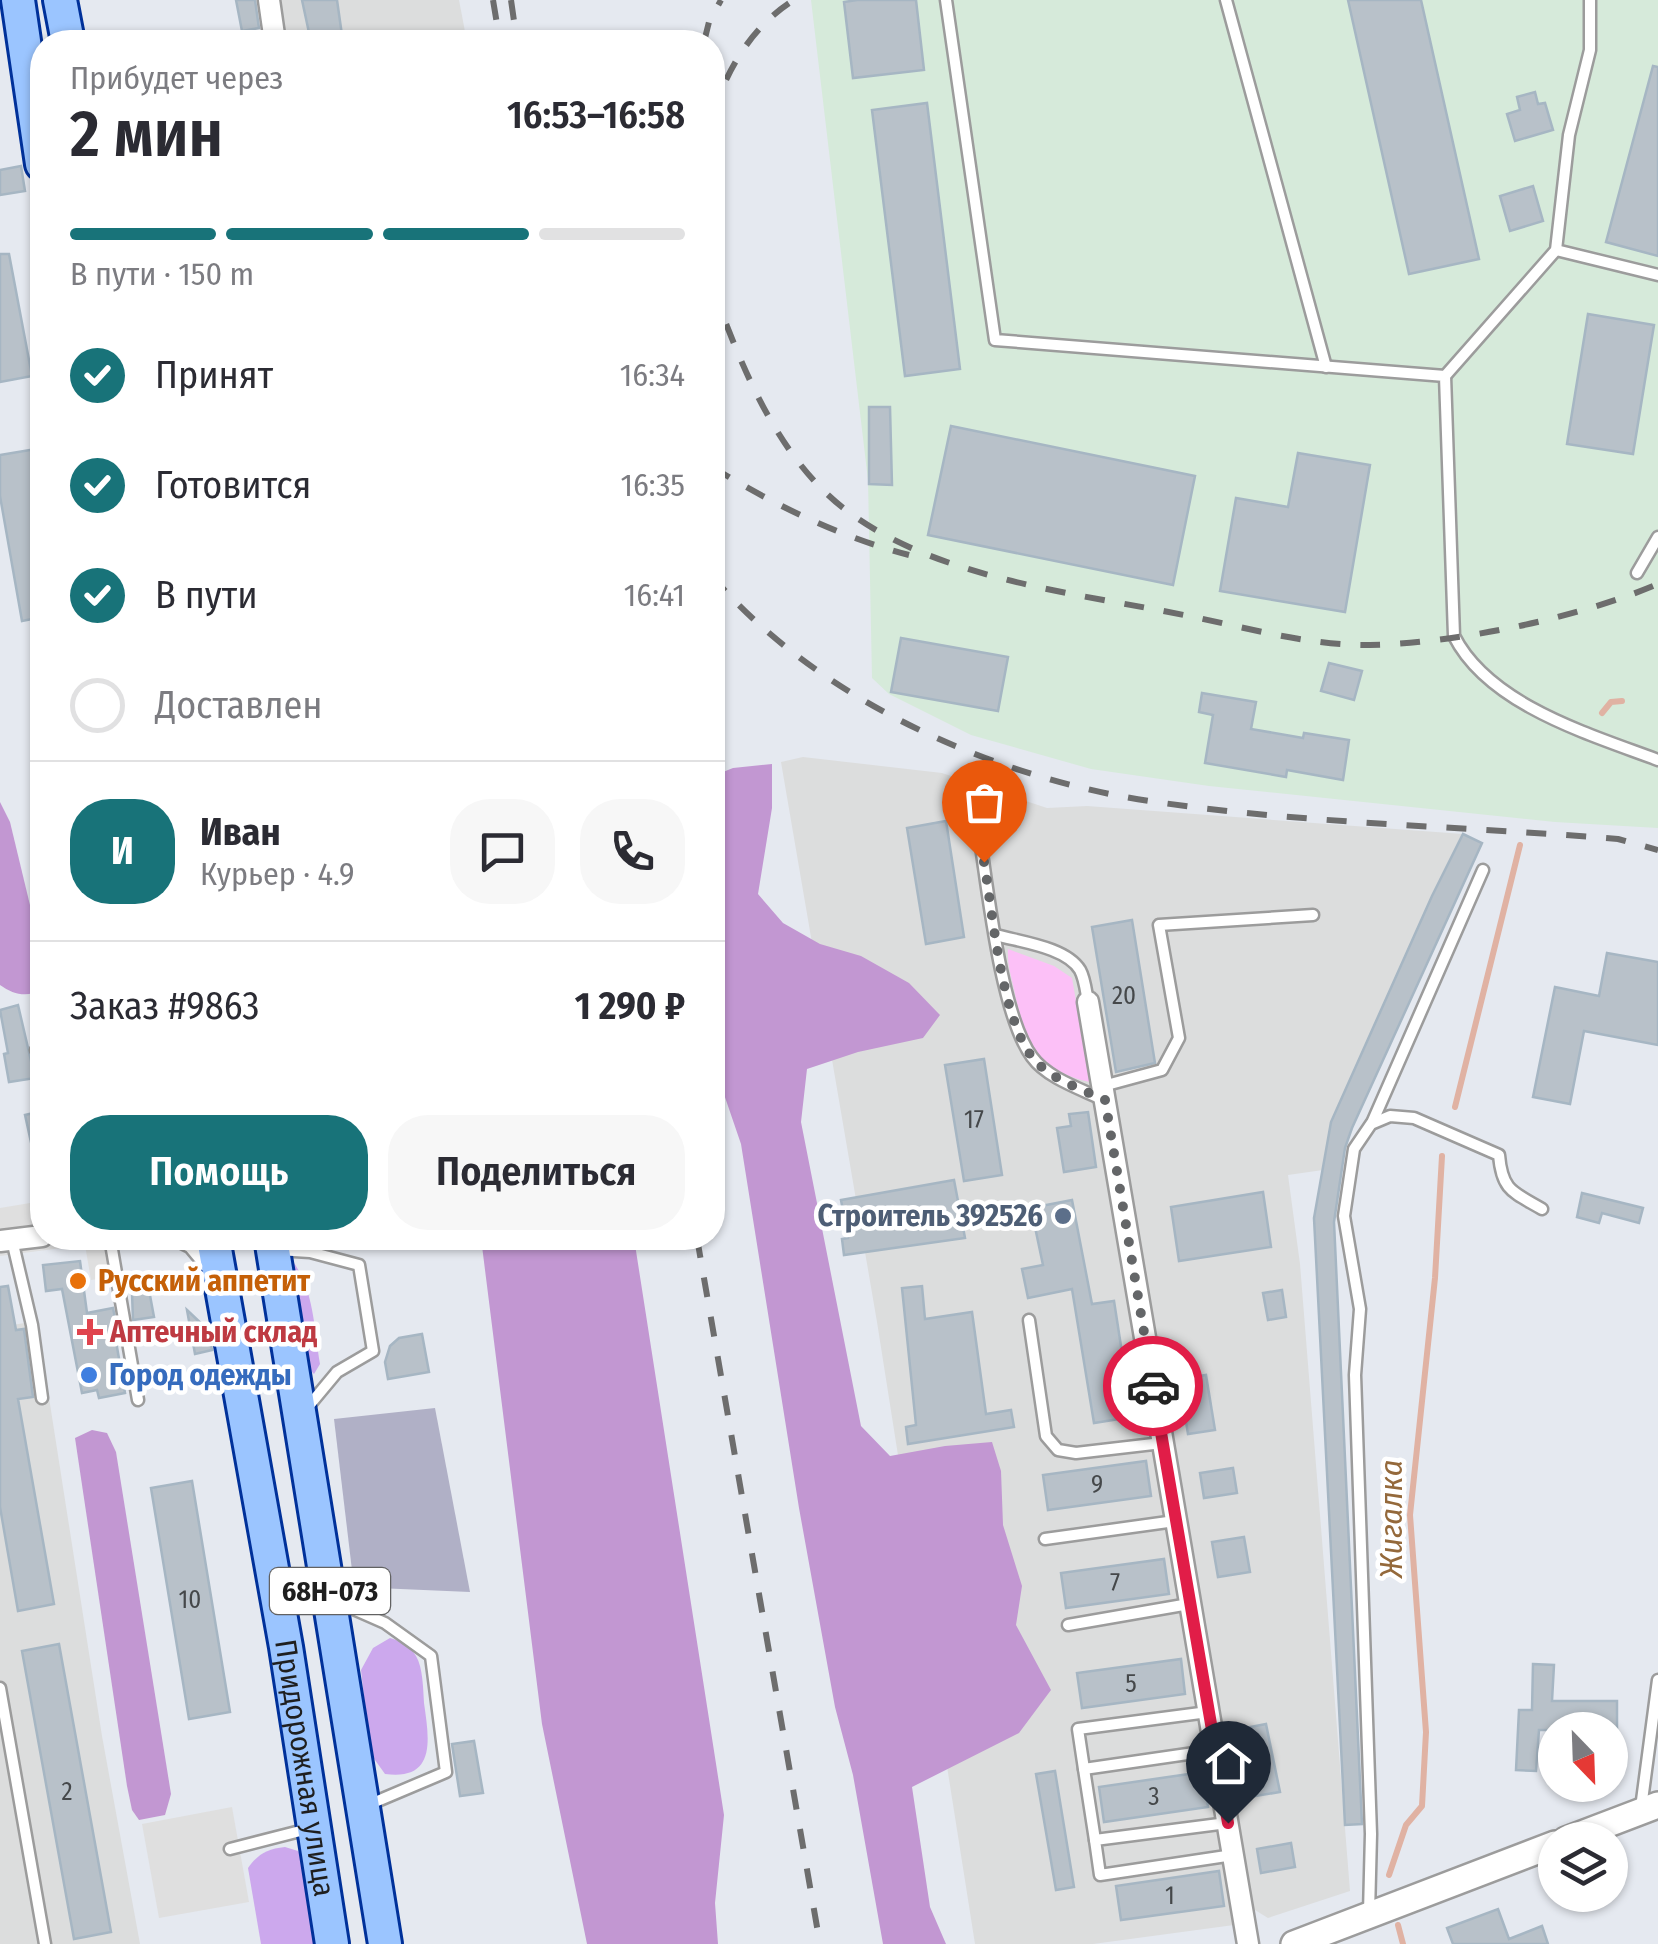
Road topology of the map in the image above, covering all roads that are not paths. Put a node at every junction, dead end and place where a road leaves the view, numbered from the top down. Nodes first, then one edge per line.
1 (60, 0) edge
2 (269, 0) edge
3 (946, 0) edge
4 (1226, 0) edge
5 (1590, 0) edge
6 (14, 7) edge
7 (66, 30) edge
8 (273, 30) edge
9 (30, 97) edge
10 (1556, 250) junction
11 (1658, 274) edge
12 (1326, 367) junction
13 (1445, 376) junction
14 (1658, 537) edge
15 (1638, 573) dead end
16 (1658, 760) edge
17 (978, 826) dead end
18 (1483, 870) dead end
19 (1312, 914) dead end
20 (996, 936) junction
21 (1088, 1002) joint
22 (1104, 1093) junction
23 (1372, 1124) junction
24 (1542, 1209) dead end
25 (6, 1240) edge
26 (112, 1250) edge
27 (197, 1250) edge
28 (216, 1250) edge
29 (273, 1250) edge
30 (300, 1250) edge
31 (221, 1279) junction
32 (1029, 1320) dead end
33 (42, 1398) dead end
34 (138, 1400) dead end
35 (300, 1416) junction
36 (1163, 1443) junction
37 (1176, 1521) junction
38 (1045, 1539) dead end
39 (331, 1600) junction
40 (1190, 1604) junction
41 (1068, 1625) dead end
42 (1658, 1680) edge
43 (1, 1695) edge
44 (1209, 1711) junction
45 (1215, 1750) junction
46 (1084, 1770) junction
47 (362, 1807) junction
48 (1649, 1808) edge
49 (1613, 1822) edge
50 (1228, 1823) junction
51 (314, 1828) junction
52 (1095, 1840) junction
53 (230, 1849) dead end
54 (1538, 1851) edge
55 (1233, 1856) junction
56 (1369, 1917) junction
57 (46, 1944) edge
58 (332, 1944) edge
59 (386, 1944) edge
60 (1248, 1944) edge
61 (1294, 1944) edge

1 - 7 main road
2 - 8 street
3 - 12 lane
4 - 12 lane
5 - 10 lane
6 - 9 main road
10 - 11 lane
10 - 13 lane
12 - 13 lane
13 - 16 lane
14 - 15 lane
17 - 20 lane
18 - 23 lane
19 - 22 lane
20 - 21 lane
20 - 22 lane
21 - 22 street
22 - 36 street
23 - 24 lane
23 - 56 lane
25 - 33 lane
26 - 34 lane
27 - 31 street
28 - 31 main road, Придорожная улица / 68Н-073
29 - 35 main road, 68Н-073
30 - 35 lane
31 - 51 main road, Придорожная улица / 68Н-073
32 - 36 lane
35 - 39 main road, 68Н-073
36 - 37 street
37 - 38 lane
37 - 40 street
39 - 47 main road, 68Н-073
39 - 47 lane
40 - 41 lane
40 - 44 street
42 - 48 lane
43 - 57 lane
44 - 45 street
44 - 46 lane
45 - 46 lane
45 - 50 street
46 - 52 lane
47 - 59 main road, 68Н-073
48 - 49 street
50 - 52 lane
50 - 55 street
51 - 53 lane
51 - 58 main road, Придорожная улица / 68Н-073
52 - 55 lane
54 - 56 street
55 - 60 street
56 - 61 street

